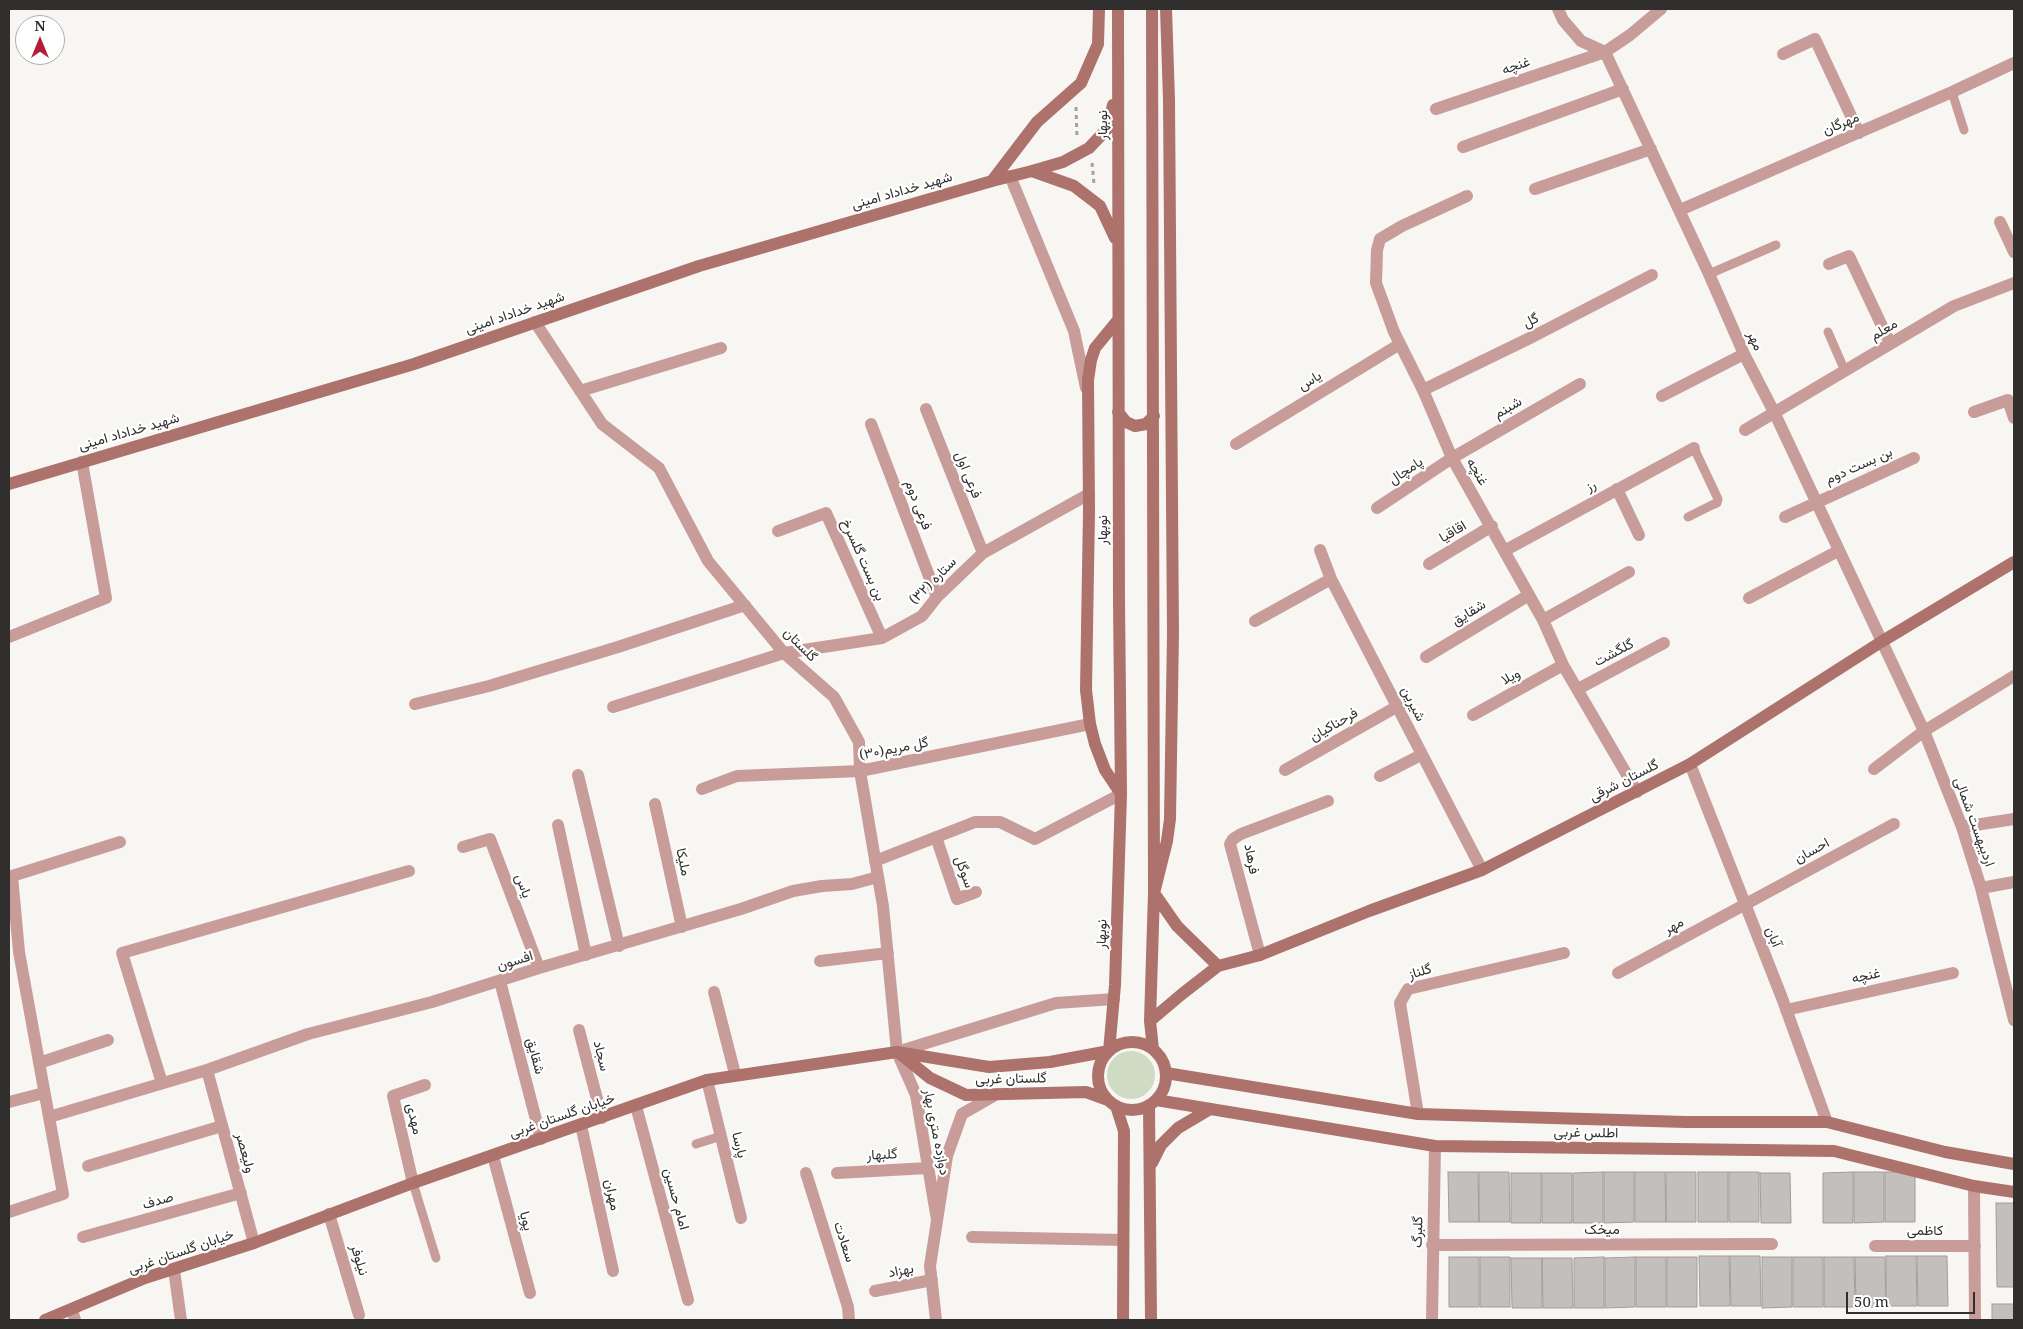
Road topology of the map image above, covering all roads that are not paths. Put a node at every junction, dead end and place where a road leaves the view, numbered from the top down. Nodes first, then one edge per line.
1 (1099, 9) edge
2 (1118, 9) edge
3 (1152, 9) edge
4 (1166, 9) edge
5 (1558, 9) edge
6 (1661, 9) edge
7 (1605, 52) junction
8 (1782, 54) dead end
9 (2013, 66) edge
10 (1118, 88) junction
11 (1623, 89) junction
12 (1952, 92) junction
13 (1152, 99) junction
14 (1168, 100) junction
15 (1436, 109) dead end
16 (1964, 130) dead end
17 (1859, 133) junction
18 (1463, 147) dead end
19 (1651, 149) junction
20 (1032, 171) junction
21 (1010, 176) junction
22 (992, 180) junction
23 (1535, 189) dead end
24 (1467, 196) dead end
25 (1680, 210) junction
26 (2000, 222) dead end
27 (1117, 241) junction
28 (1776, 245) dead end
29 (2014, 252) edge
30 (1153, 260) junction
31 (1168, 261) junction
32 (1829, 264) dead end
33 (1710, 274) junction
34 (1652, 275) dead end
35 (2014, 283) edge
36 (1118, 320) junction
37 (535, 322) junction
38 (1828, 332) dead end
39 (1890, 343) junction
40 (1400, 344) junction
41 (721, 348) dead end
42 (1744, 354) junction
43 (1845, 371) junction
44 (1580, 384) dead end
45 (1423, 390) junction
46 (580, 391) junction
47 (1662, 396) dead end
48 (1088, 397) junction
49 (926, 409) dead end
50 (1118, 412) junction
51 (1974, 412) dead end
52 (1775, 414) junction
53 (1154, 416) junction
54 (2014, 418) edge
55 (871, 424) dead end
56 (1745, 430) dead end
57 (1236, 444) dead end
58 (1694, 448) joint
59 (1452, 458) junction
60 (1914, 458) dead end
61 (82, 462) junction
62 (9, 484) edge
63 (1617, 489) junction
64 (1089, 494) junction
65 (1815, 502) junction
66 (1377, 508) dead end
67 (1688, 517) dead end
68 (1785, 517) dead end
69 (1492, 526) junction
70 (778, 531) dead end
71 (1639, 535) dead end
72 (1320, 550) dead end
73 (1504, 550) junction
74 (1838, 551) junction
75 (983, 552) junction
76 (2014, 562) edge
77 (1430, 564) dead end
78 (1629, 572) dead end
79 (1331, 579) junction
80 (1529, 595) junction
81 (937, 597) junction
82 (1750, 598) dead end
83 (745, 605) junction
84 (1543, 620) junction
85 (1255, 621) dead end
86 (9, 637) edge
87 (882, 638) junction
88 (1881, 642) junction
89 (1664, 643) dead end
90 (784, 654) junction
91 (1426, 658) dead end
92 (1563, 665) junction
93 (2014, 676) edge
94 (1578, 689) junction
95 (415, 704) dead end
96 (1398, 706) junction
97 (613, 707) dead end
98 (1473, 715) dead end
99 (1090, 724) junction
100 (1924, 731) junction
101 (1422, 755) junction
102 (1690, 764) junction
103 (1874, 769) dead end
104 (1286, 770) dead end
105 (860, 771) junction
106 (578, 775) dead end
107 (1380, 776) dead end
108 (702, 789) dead end
109 (1637, 792) junction
110 (1122, 794) junction
111 (1328, 801) dead end
112 (655, 804) dead end
113 (2014, 819) edge
114 (1894, 824) dead end
115 (558, 825) dead end
116 (1962, 827) junction
117 (936, 837) junction
118 (120, 842) dead end
119 (463, 847) dead end
120 (875, 861) junction
121 (1482, 870) junction
122 (409, 871) dead end
123 (878, 877) junction
124 (2014, 882) edge
125 (1981, 888) junction
126 (976, 892) dead end
127 (1154, 893) junction
128 (1745, 905) junction
129 (682, 927) junction
130 (619, 946) junction
131 (888, 953) junction
132 (1564, 953) dead end
133 (586, 955) junction
134 (1260, 955) junction
135 (820, 961) dead end
136 (1218, 966) junction
137 (539, 968) junction
138 (1618, 973) dead end
139 (1953, 973) dead end
140 (500, 981) junction
141 (714, 992) dead end
142 (1114, 999) junction
143 (1786, 1010) junction
144 (2014, 1020) edge
145 (1150, 1021) junction
146 (579, 1030) dead end
147 (108, 1040) dead end
148 (1153, 1050) junction
149 (1109, 1051) junction
150 (897, 1052) junction
151 (39, 1063) junction
152 (207, 1070) junction
153 (1166, 1072) junction
154 (735, 1074) junction
155 (707, 1080) junction
156 (162, 1083) junction
157 (426, 1084) dead end
158 (44, 1093) junction
159 (995, 1095) junction
160 (9, 1102) edge
161 (1112, 1103) junction
162 (1153, 1103) junction
163 (636, 1106) junction
164 (1210, 1109) junction
165 (1418, 1114) junction
166 (48, 1117) junction
167 (602, 1118) junction
168 (1827, 1122) junction
169 (582, 1125) junction
170 (222, 1126) junction
171 (721, 1136) junction
172 (542, 1139) junction
173 (696, 1144) dead end
174 (1436, 1146) junction
175 (493, 1156) junction
176 (2014, 1164) edge
177 (1151, 1165) junction
178 (88, 1166) dead end
179 (928, 1168) junction
180 (806, 1173) dead end
181 (837, 1173) dead end
182 (413, 1183) junction
183 (1974, 1186) junction
184 (2014, 1192) edge
185 (241, 1193) junction
186 (9, 1212) edge
187 (329, 1214) junction
188 (741, 1218) dead end
189 (937, 1220) junction
190 (83, 1237) dead end
191 (972, 1237) dead end
192 (1123, 1240) junction
193 (254, 1243) junction
194 (1772, 1244) dead end
195 (1432, 1245) junction
196 (1875, 1246) dead end
197 (1975, 1246) junction
198 (436, 1258) dead end
199 (174, 1270) junction
200 (613, 1271) dead end
201 (932, 1280) junction
202 (876, 1291) dead end
203 (530, 1293) dead end
204 (688, 1300) dead end
205 (73, 1315) edge
206 (359, 1315) dead end
207 (45, 1320) edge
208 (181, 1320) edge
209 (849, 1320) edge
210 (936, 1320) edge
211 (1123, 1320) edge
212 (1151, 1320) edge
213 (1432, 1320) edge
214 (1975, 1320) edge

1 - 22 street
2 - 10 street, نوبهار
3 - 13 street
4 - 14 street
5 - 7 street
6 - 7 street
7 - 11 street, مهر
7 - 15 street, غنچه
8 - 17 street
9 - 12 street, مهرگان
10 - 20 street, شهید خداداد امینی
10 - 27 street, نوبهار
11 - 18 street
11 - 19 street, مهر
12 - 16 lane
12 - 17 street, مهرگان
13 - 14 street
13 - 30 street
14 - 31 street
17 - 25 street, مهرگان
19 - 23 street
19 - 25 street, مهر
20 - 21 street, شهید خداداد امینی
20 - 27 street
21 - 22 street, شهید خداداد امینی
21 - 48 street
22 - 37 street, شهید خداداد امینی
24 - 40 street, غنچه
25 - 33 street, مهر
26 - 29 street
27 - 36 street, نوبهار
28 - 33 lane
30 - 31 street
30 - 53 street
31 - 127 street
32 - 39 street
33 - 42 street, مهر
34 - 45 street, گل
35 - 39 street, معلم
36 - 48 street
36 - 50 street, نوبهار
37 - 46 street, گلستان
37 - 61 street, شهید خداداد امینی
38 - 43 lane
39 - 43 street, معلم
40 - 45 street, غنچه
40 - 57 street, یاس
41 - 46 street
42 - 47 street
42 - 52 street, مهر
43 - 52 street, معلم
44 - 59 street, شبنم
45 - 59 street, غنچه
46 - 83 street, گلستان
48 - 64 street
49 - 75 street, فرعی اول
50 - 53 street
50 - 110 street, نوبهار
51 - 54 street
52 - 56 street, معلم
52 - 65 street, مهر
53 - 127 street
55 - 81 street, فرعی دوم
58 - 63 street, رز
58 - 67 lane
59 - 66 street, پامچال
59 - 69 street, غنچه
60 - 65 street, بن بست دوم
61 - 62 street, شهید خداداد امینی
61 - 86 street
63 - 71 street
63 - 73 street, رز
64 - 75 street, ستاره (۳۲)
64 - 99 street
65 - 68 street, بن بست دوم
65 - 74 street, مهر
69 - 73 street, غنچه
69 - 77 street, اقاقیا
70 - 87 street, بن بست گلسرخ
72 - 79 street, شیرین
73 - 80 street, غنچه
74 - 82 street
74 - 88 street, مهر
75 - 81 street, ستاره (۳۲)
76 - 88 street, گلستان شرقی
78 - 84 street
79 - 85 street
79 - 96 street, شیرین
80 - 84 street, غنچه
80 - 91 street, شقایق
81 - 87 street, ستاره (۳۲)
83 - 90 street, گلستان
83 - 95 street
84 - 92 street, غنچه
87 - 90 street, ستاره (۳۲)
88 - 100 street, اردیبهست شمالی
88 - 102 street, گلستان شرقی
89 - 94 street, گلگشت
90 - 97 street, ستاره (۳۲)
90 - 105 street, گلستان
92 - 94 street, غنچه
92 - 98 street, ویلا
93 - 100 street
94 - 109 street, غنچه
96 - 101 street, شیرین
96 - 104 street, فرحناکیان
99 - 105 street, گل مریم(۳۰)
99 - 110 street
100 - 103 street
100 - 116 street, اردیبهست شمالی
101 - 107 street
101 - 121 street, شیرین
102 - 109 street, گلستان شرقی
102 - 128 street, آبان
105 - 108 street, گل مریم(۳۰)
105 - 120 street, گلستان
106 - 130 street
109 - 121 street, گلستان شرقی
110 - 117 street
110 - 142 street, نوبهار
111 - 134 street, فرهاد
112 - 129 street, ملیکا
113 - 116 street
114 - 128 street, احسان
115 - 133 street
116 - 125 street, اردیبهست شمالی
117 - 120 street
117 - 126 street, سوگل
118 - 151 street
119 - 137 street, یاس
120 - 123 street, گلستان
121 - 134 street, گلستان شرقی
122 - 156 street
123 - 129 street, افسون
123 - 131 street, گلستان
124 - 125 street
125 - 144 street, اردیبهست شمالی
127 - 136 street
127 - 145 street
128 - 138 street, مهر
128 - 143 street, آبان
129 - 130 street, افسون
130 - 133 street, افسون
131 - 135 street
131 - 150 street, گلستان
132 - 165 street, گلناز
133 - 137 street, افسون
134 - 136 street, گلستان شرقی
136 - 145 street, گلستان شرقی
137 - 140 street, افسون
139 - 143 street, غنچه
140 - 152 street, افسون
140 - 172 street, شقایق
141 - 154 street
142 - 149 street, نوبهار
142 - 150 street
143 - 168 street, آبان
145 - 148 street
146 - 167 street, سجاد
147 - 151 street
148 - 149 street
148 - 153 street
149 - 150 street, خیابان گلستان غربی
149 - 161 street
150 - 154 street, خیابان گلستان غربی
150 - 159 street, گلستان غربی
150 - 179 street, دوازده متری بهار
151 - 158 street
152 - 156 street, افسون
152 - 170 street, ولیعصر
153 - 162 street
153 - 165 street, اطلس غربی
154 - 155 street, خیابان گلستان غربی
155 - 163 street, خیابان گلستان غربی
155 - 171 street, پارسا
156 - 166 street
157 - 182 street, مهدی
158 - 160 street
158 - 166 street
159 - 161 street, گلستان غربی
159 - 189 street
161 - 162 street
161 - 192 street
162 - 164 street, اطلس غربی
162 - 177 street
163 - 167 street, خیابان گلستان غربی
163 - 204 street, امام حسین
164 - 174 street, اطلس غربی
164 - 177 street
165 - 168 street, اطلس غربی
166 - 186 street
167 - 169 street, خیابان گلستان غربی
168 - 176 street, اطلس غربی
169 - 172 street, خیابان گلستان غربی
169 - 200 street, مهران
170 - 178 street
170 - 185 street, ولیعصر
171 - 173 lane
171 - 188 street, پارسا
172 - 175 street, خیابان گلستان غربی
174 - 183 street, اطلس غربی
174 - 195 street, گلبرگ
175 - 182 street, خیابان گلستان غربی
175 - 203 street, پویا
177 - 212 street
179 - 181 street, گلبهار
179 - 189 street, دوازده متری بهار
180 - 209 street, سعادت
182 - 187 street, خیابان گلستان غربی
182 - 198 lane
183 - 184 street, اطلس غربی
183 - 197 street
185 - 190 street, صدف
185 - 193 street, ولیعصر
187 - 193 street, خیابان گلستان غربی
187 - 206 street, نیلوفر
189 - 201 street
191 - 192 street
192 - 211 street
193 - 199 street, خیابان گلستان غربی
194 - 195 street, میخک
195 - 213 street, گلبرگ
196 - 197 street, کاظمی
197 - 214 street
199 - 205 street, خیابان گلستان غربی
199 - 208 street
201 - 202 street, بهزاد
201 - 210 street
205 - 207 street, خیابان گلستان غربی

